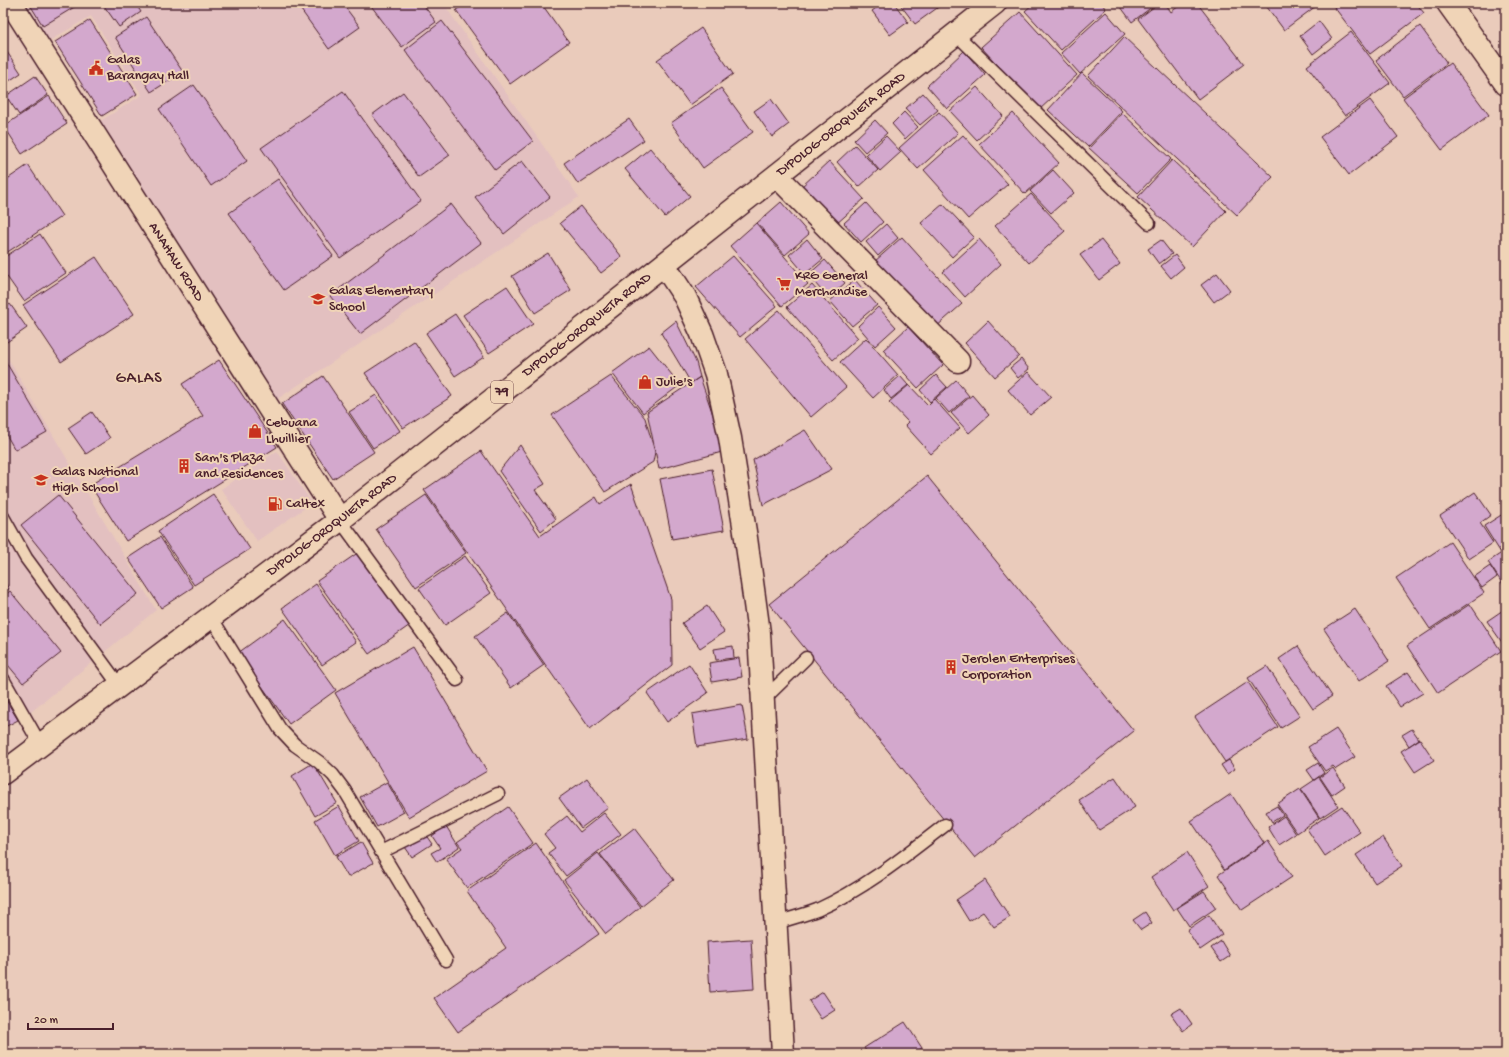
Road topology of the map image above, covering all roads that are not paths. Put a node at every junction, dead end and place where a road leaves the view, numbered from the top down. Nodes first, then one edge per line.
1 (11, 3) edge
2 (995, 3) edge
3 (1448, 3) edge
4 (956, 34) junction
5 (1506, 84) edge
6 (777, 176) junction
7 (1149, 223) dead end
8 (664, 265) junction
9 (958, 362) dead end
10 (3, 518) edge
11 (340, 520) junction
12 (211, 617) junction
13 (806, 658) dead end
14 (3, 679) edge
15 (457, 680) dead end
16 (119, 685) junction
17 (763, 700) junction
18 (40, 744) junction
19 (3, 773) edge
20 (498, 794) dead end
21 (945, 825) dead end
22 (381, 852) junction
23 (775, 923) junction
24 (446, 960) dead end
25 (783, 1054) edge

1 - 11 street, ANAHAW ROAD
2 - 4 street, DIPOLOG-OROQUIETA ROAD / 79
3 - 5 street
4 - 6 street, DIPOLOG-OROQUIETA ROAD / 79
4 - 7 lane
6 - 8 street, DIPOLOG-OROQUIETA ROAD / 79
6 - 9 street
8 - 11 street, DIPOLOG-OROQUIETA ROAD / 79
8 - 17 street
10 - 16 lane
11 - 12 street, DIPOLOG-OROQUIETA ROAD / 79
11 - 15 lane
12 - 16 street, DIPOLOG-OROQUIETA ROAD / 79
12 - 22 lane
13 - 17 lane
14 - 18 lane
16 - 18 street, DIPOLOG-OROQUIETA ROAD / 79
17 - 23 street
18 - 19 street, DIPOLOG-OROQUIETA ROAD / 79
20 - 22 lane
21 - 23 lane
22 - 24 lane
23 - 25 street

